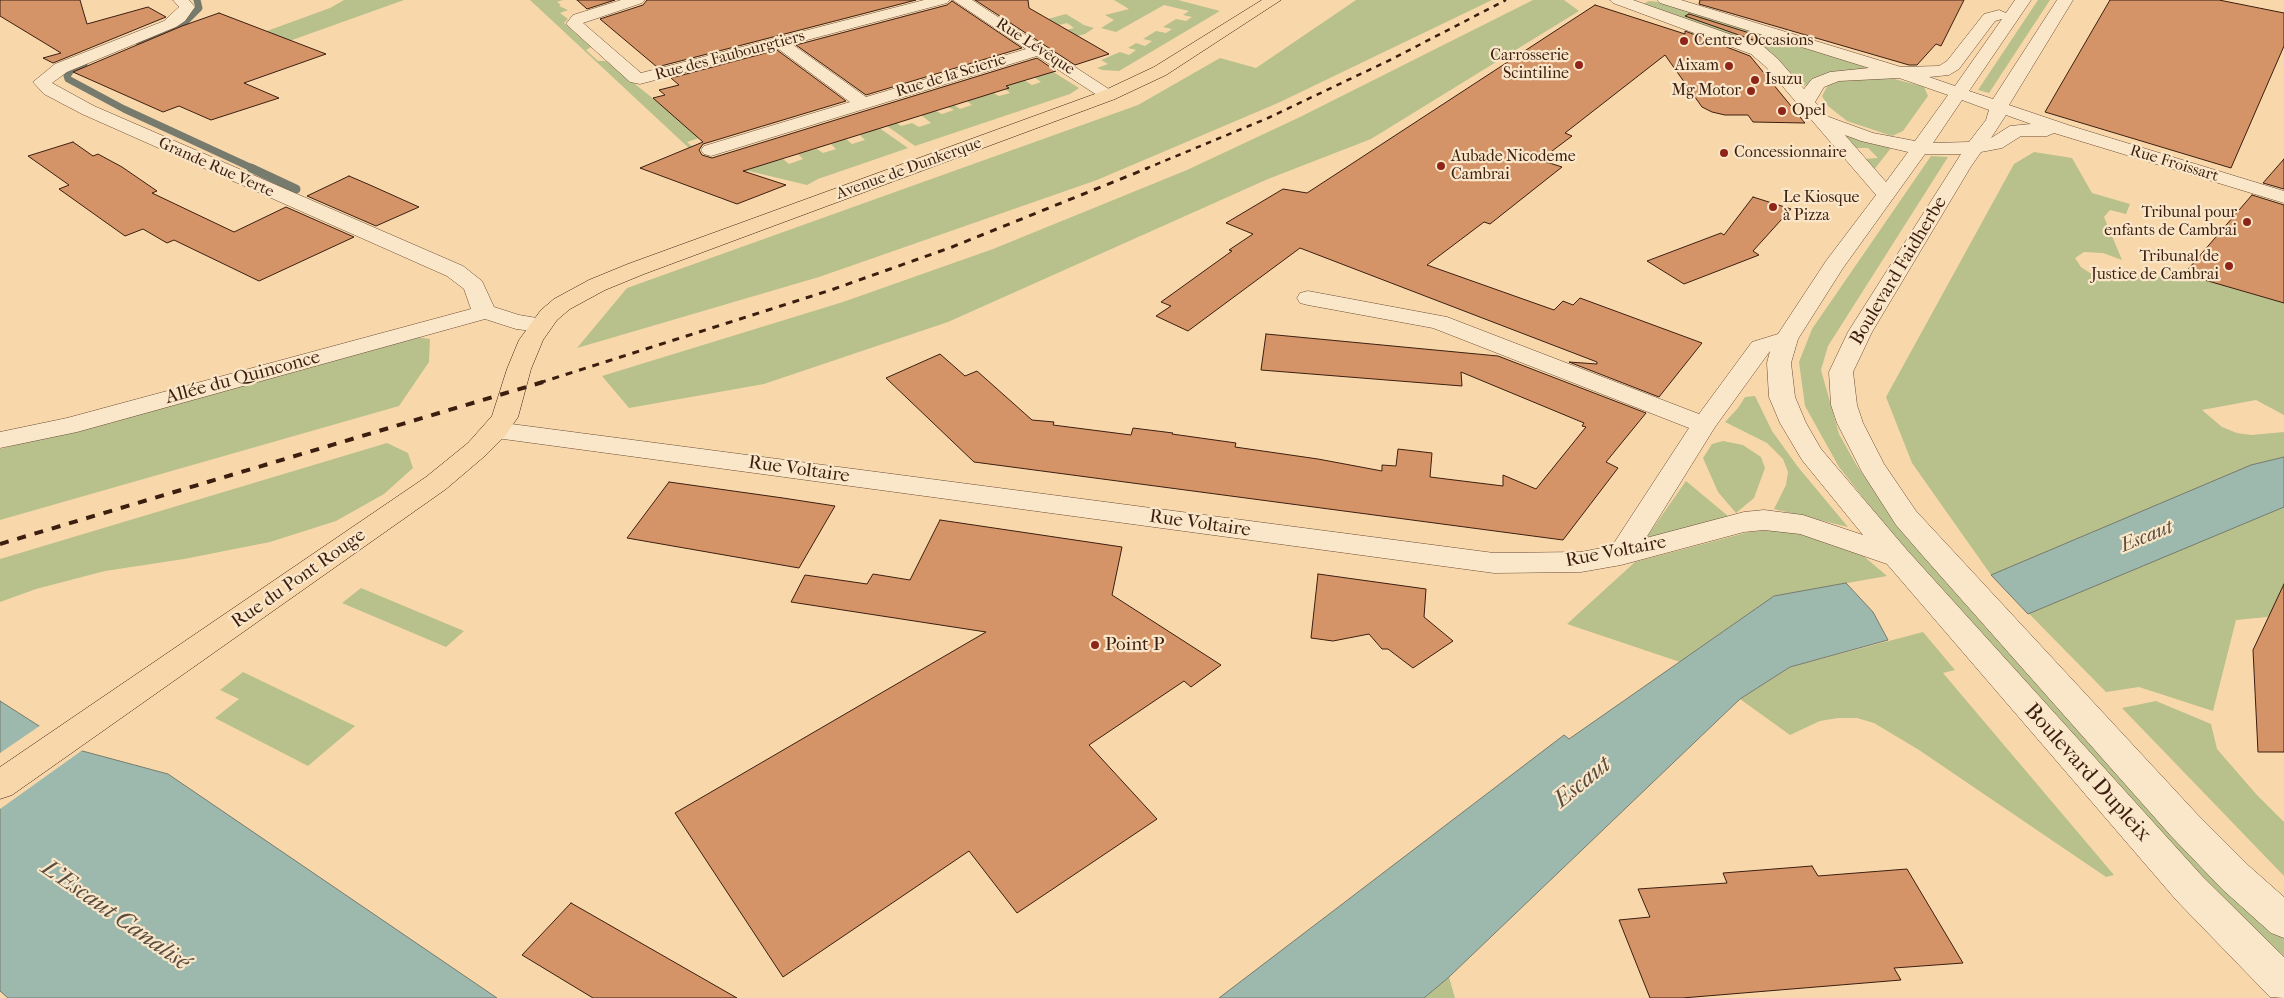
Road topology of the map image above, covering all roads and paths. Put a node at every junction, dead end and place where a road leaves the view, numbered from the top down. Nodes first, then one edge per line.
1 (181, 0) edge
2 (637, 0) edge
3 (942, 0) edge
4 (961, 0) edge
5 (1273, 0) edge
6 (1618, 0) edge
7 (1665, 0) edge
8 (2065, 0) edge
9 (2019, 6) edge
10 (780, 43) junction
11 (1039, 50) junction
12 (1902, 74) junction
13 (1958, 94) junction
14 (1110, 95) junction
15 (863, 103) junction
16 (1806, 103) junction
17 (1998, 109) junction
18 (1820, 120) junction
19 (2064, 130) junction
20 (1978, 143) junction
21 (1920, 148) junction
22 (711, 150) dead end
23 (1887, 195) junction
24 (2284, 197) edge
25 (1308, 298) dead end
26 (486, 312) junction
27 (541, 325) junction
28 (1786, 339) junction
29 (1704, 425) junction
30 (496, 430) junction
31 (0, 440) edge
32 (1932, 548) joint
33 (1621, 555) junction
34 (1897, 556) junction
35 (0, 785) edge
36 (2284, 921) edge
37 (2284, 984) edge

1 - 26 street, Grande Rue Verte
2 - 10 street, Rue des Faubourgtiers
3 - 10 street, Rue des Faubourgtiers
4 - 11 street, Rue Lévêque
5 - 14 main road, Avenue de Dunkerque
6 - 16 street
7 - 12 street, Rue Froissart
8 - 17 street, Boulevard Faidherbe
9 - 12 street
9 - 13 street
10 - 15 street
11 - 14 street, Rue Lévêque
11 - 15 street, Rue de la Scierie
12 - 13 street, Rue Froissart
12 - 16 street, Rue Froissart
13 - 17 street, Rue Froissart
13 - 20 street
13 - 21 street
14 - 27 main road, Avenue de Dunkerque
15 - 22 street, Rue de la Scierie
16 - 18 street
17 - 19 street, Rue Froissart
17 - 20 street, Boulevard Faidherbe
18 - 21 street
18 - 23 street
19 - 20 street, Rue Froissart
19 - 24 street, Rue Froissart
20 - 21 street, Rue Froissart
20 - 32 street, Boulevard Faidherbe
21 - 23 street
23 - 28 street
25 - 29 street
26 - 27 street
26 - 31 street, Allée du Quinconce
27 - 30 main road, Rue du Pont Rouge
28 - 29 street
28 - 34 street
29 - 33 street
30 - 33 street, Rue Voltaire
30 - 35 main road, Rue du Pont Rouge
32 - 36 street, Boulevard Dupleix
33 - 34 street, Rue Voltaire
34 - 37 street, Boulevard Dupleix

